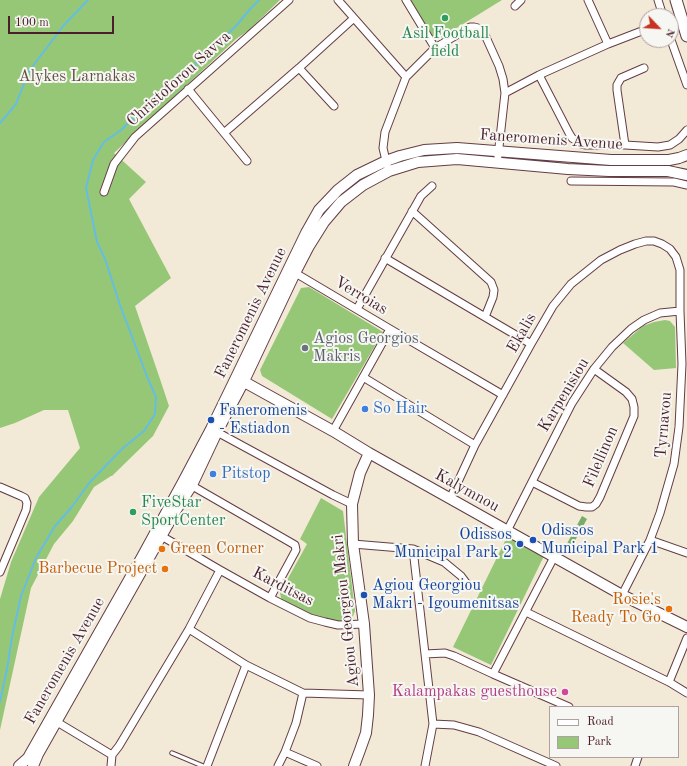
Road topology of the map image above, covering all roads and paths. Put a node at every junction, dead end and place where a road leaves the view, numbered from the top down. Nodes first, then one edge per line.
1 (289, 0) edge
2 (338, 0) edge
3 (406, 0) edge
4 (520, 0) edge
5 (588, 0) edge
6 (676, 0) edge
7 (515, 6) dead end
8 (354, 18) junction
9 (639, 32) edge
10 (687, 36) edge
11 (608, 44) junction
12 (435, 48) junction
13 (674, 48) edge
14 (299, 68) junction
15 (644, 68) dead end
16 (539, 75) junction
17 (406, 77) junction
18 (687, 85) edge
19 (188, 89) junction
20 (505, 93) junction
21 (334, 106) dead end
22 (687, 130) edge
23 (224, 133) junction
24 (625, 145) junction
25 (499, 151) junction
26 (687, 155) edge
27 (247, 160) dead end
28 (498, 162) junction
29 (388, 166) junction
30 (687, 175) edge
31 (571, 182) dead end
32 (687, 185) edge
33 (432, 186) dead end
34 (104, 192) dead end
35 (412, 211) junction
36 (670, 249) joint
37 (385, 258) junction
38 (292, 271) junction
39 (357, 309) junction
40 (680, 311) junction
41 (485, 318) junction
42 (390, 330) junction
43 (531, 344) junction
44 (594, 369) junction
45 (363, 377) junction
46 (240, 379) junction
47 (503, 395) junction
48 (683, 427) edge
49 (333, 431) junction
50 (217, 432) junction
51 (476, 444) junction
52 (369, 453) junction
53 (532, 482) junction
54 (188, 483) junction
55 (0, 487) edge
56 (450, 498) junction
57 (352, 504) junction
58 (507, 531) junction
59 (158, 534) junction
60 (650, 540) junction
61 (353, 544) junction
62 (413, 549) junction
63 (687, 553) edge
64 (554, 557) junction
65 (220, 570) junction
66 (0, 572) edge
67 (467, 584) dead end
68 (622, 595) junction
69 (270, 598) junction
70 (526, 612) junction
71 (364, 624) junction
72 (687, 627) edge
73 (189, 629) junction
74 (687, 638) edge
75 (425, 654) junction
76 (246, 665) junction
77 (493, 674) junction
78 (668, 682) junction
79 (303, 693) junction
80 (687, 693) edge
81 (369, 695) junction
82 (567, 706) edge
83 (57, 722) junction
84 (433, 724) junction
85 (285, 752) junction
86 (172, 754) dead end
87 (112, 755) junction
88 (19, 766) edge
89 (33, 766) edge
90 (111, 766) edge
91 (203, 766) edge
92 (207, 766) edge
93 (278, 766) edge
94 (318, 766) edge
95 (354, 766) edge
96 (425, 766) edge
97 (556, 766) edge

1 - 19 street, Christoforou Savva
2 - 8 street
3 - 12 street
4 - 7 street
5 - 11 street
6 - 10 main road
8 - 14 street
8 - 17 street
9 - 11 street
11 - 16 street
12 - 17 street
12 - 20 street
13 - 18 street
14 - 21 street
14 - 23 street
15 - 24 street
16 - 20 street
16 - 24 street
17 - 29 street
19 - 23 street
19 - 34 street, Christoforou Savva
20 - 25 street
22 - 24 street
23 - 27 street
25 - 26 main road, Faneromenis Avenue
25 - 28 street
25 - 29 main road, Faneromenis Avenue
28 - 29 main road, Faneromenis Avenue
28 - 30 main road, Faneromenis Avenue
29 - 38 main road, Faneromenis Avenue
31 - 32 street
33 - 35 street
35 - 37 street
35 - 41 street
36 - 40 street, Tyrnavou
36 - 43 street, Ekalis
37 - 39 street
37 - 41 street
38 - 39 street, Verroias
38 - 46 main road, Faneromenis Avenue
39 - 42 street, Verroias
40 - 44 street, Karpenisiou
40 - 48 street, Tyrnavou
41 - 43 street
42 - 45 street
42 - 47 street, Verroias
43 - 47 street, Ekalis
44 - 53 street, Karpenisiou
44 - 53 street, Filellinon
45 - 49 street
45 - 51 street
46 - 49 main road, Kalymnou
46 - 50 main road, Faneromenis Avenue
46 - 54 main road, Faneromenis Avenue
47 - 51 street, Ekalis
48 - 60 street, Tyrnavou
49 - 52 main road, Kalymnou
50 - 54 main road, Faneromenis Avenue
50 - 57 street
51 - 56 street, Ekalis
52 - 56 main road, Kalymnou
52 - 57 main road, Agiou Georgiou Makri
53 - 58 street, Karpenisiou
54 - 59 main road, Faneromenis Avenue
54 - 69 street
55 - 66 street
56 - 58 main road, Kalymnou
57 - 61 main road, Agiou Georgiou Makri
58 - 64 main road, Kalymnou
59 - 65 street, Karditsas
59 - 83 main road, Faneromenis Avenue
59 - 88 main road, Faneromenis Avenue
60 - 63 street
60 - 68 street, Tyrnavou
61 - 62 street
61 - 71 main road, Agiou Georgiou Makri
62 - 67 street
62 - 75 street
64 - 68 main road, Kalymnou
64 - 70 street
65 - 69 street, Karditsas
65 - 73 street
68 - 72 main road, Kalymnou
69 - 71 street, Karditsas
70 - 77 street
70 - 78 street
71 - 81 main road, Agiou Georgiou Makri
73 - 76 street
73 - 87 street
74 - 78 street
75 - 77 street
75 - 84 street
76 - 79 street
76 - 92 street
77 - 82 street
78 - 80 street
79 - 81 street
79 - 85 street
81 - 95 main road, Agiou Georgiou Makri
83 - 87 street
83 - 89 main road, Faneromenis Avenue
84 - 96 street
84 - 97 street
85 - 93 street
85 - 94 street
86 - 91 lane
87 - 90 street

